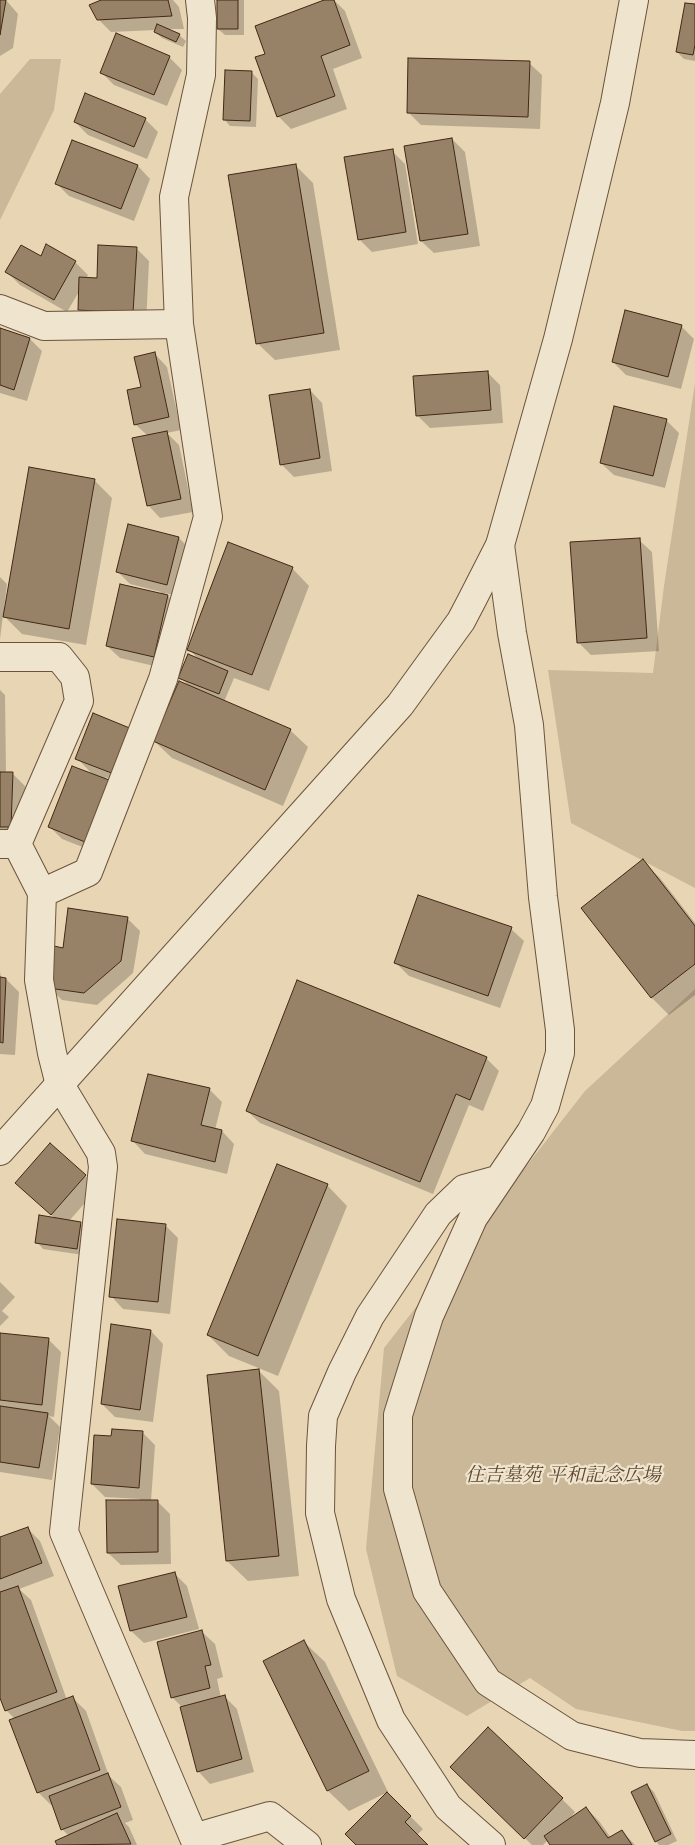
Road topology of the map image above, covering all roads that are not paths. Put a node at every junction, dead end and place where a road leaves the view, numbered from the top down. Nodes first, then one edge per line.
1 (200, 0) edge
2 (634, 0) edge
3 (0, 309) edge
4 (179, 324) junction
5 (500, 545) junction
6 (0, 658) edge
7 (8, 844) edge
8 (42, 893) junction
9 (60, 1085) junction
10 (0, 1151) edge
11 (497, 1180) junction
12 (695, 1755) edge
13 (307, 1845) edge
14 (490, 1845) edge

1 - 4 street
2 - 5 street
3 - 4 street
4 - 8 street
5 - 9 street
5 - 11 street
6 - 7 street
7 - 8 street
8 - 9 street
9 - 10 street
9 - 13 street
11 - 12 street
11 - 14 street

